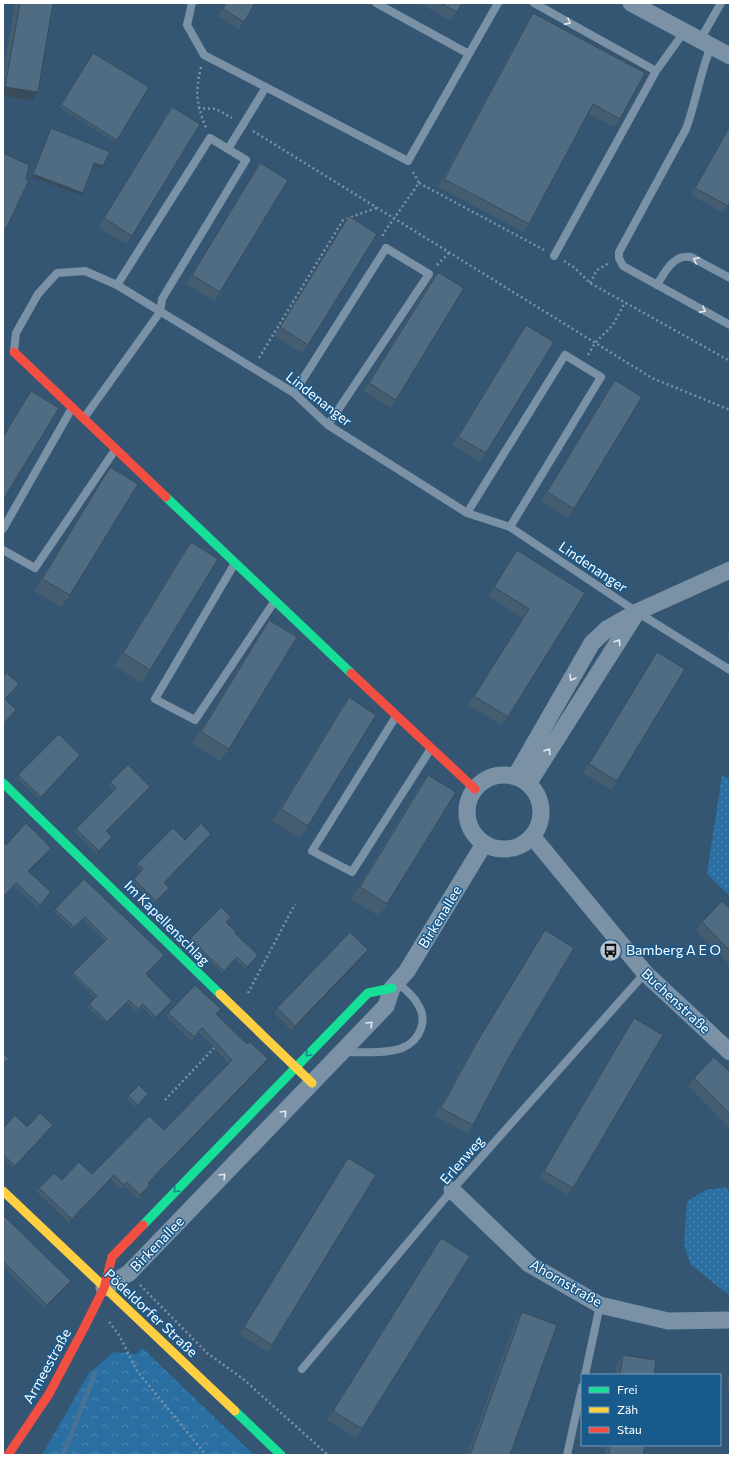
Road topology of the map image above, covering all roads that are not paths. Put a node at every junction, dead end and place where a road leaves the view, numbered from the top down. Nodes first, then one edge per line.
1 (192, 3) edge
2 (376, 3) edge
3 (498, 3) edge
4 (534, 3) edge
5 (631, 3) edge
6 (721, 3) edge
7 (684, 32) junction
8 (706, 43) junction
9 (469, 54) junction
10 (730, 56) edge
11 (656, 71) junction
12 (266, 87) junction
13 (228, 149) junction
14 (554, 256) road end
15 (730, 278) edge
16 (117, 285) junction
17 (657, 285) junction
18 (160, 312) junction
19 (730, 325) edge
20 (14, 352) joint
21 (294, 393) junction
22 (72, 407) junction
23 (84, 418) junction
24 (328, 425) junction
25 (115, 449) junction
26 (467, 513) junction
27 (510, 527) junction
28 (3, 529) edge
29 (3, 550) edge
30 (236, 562) junction
31 (730, 570) edge
32 (276, 600) junction
33 (637, 612) junction
34 (730, 670) edge
35 (396, 715) junction
36 (431, 749) junction
37 (521, 781) junction
38 (3, 783) edge
39 (475, 788) junction
40 (532, 836) junction
41 (484, 844) junction
42 (645, 973) junction
43 (395, 986) junction
44 (343, 1052) junction
45 (730, 1052) edge
46 (295, 1067) junction
47 (312, 1083) junction
48 (452, 1190) junction
49 (3, 1191) edge
50 (104, 1288) junction
51 (600, 1305) junction
52 (730, 1320) edge
53 (302, 1369) dead end
54 (584, 1374) edge
55 (581, 1391) edge
56 (8, 1455) edge
57 (281, 1455) edge
58 (567, 1455) edge

1 - 12 lane
2 - 9 lane
3 - 9 lane
4 -> 11 lane
5 - 7 street
6 - 8 lane
7 - 8 street
7 - 11 lane
8 - 10 street
8 - 17 lane
9 - 12 lane
11 - 14 lane
12 - 13 lane
13 - 16 lane
13 - 18 lane
15 -> 17 lane
16 - 18 lane, Lindenanger
16 - 20 lane, Lindenanger
17 -> 19 lane
18 - 21 lane, Lindenanger
18 - 23 lane
20 - 22 street
21 - 24 lane, Lindenanger
21 - 24 lane
22 - 23 street
22 - 28 lane
23 - 25 street
24 - 26 lane, Lindenanger
25 - 29 lane
25 - 30 street
26 - 27 lane, Lindenanger
26 - 27 lane
27 - 33 lane, Lindenanger
30 - 32 street
30 - 32 lane
31 - 33 street
32 - 35 street
33 - 34 lane, Lindenanger
33 - 37 street
35 - 36 street
35 - 36 lane
36 - 39 street
37 - 39 street
37 - 40 street
38 - 46 street, Im Kapellenschlag
39 - 41 street
40 - 41 street
40 - 42 street, Buchenstraße
41 - 43 street, Birkenallee
42 - 45 street, Buchenstraße
42 - 48 lane, Erlenweg
44 -> 43 street, Birkenallee
43 - 44 lane
43 -> 46 street, Birkenallee
44 - 47 street, Birkenallee
46 - 47 street, Im Kapellenschlag
46 -> 50 street, Birkenallee
50 -> 47 street, Birkenallee
48 - 51 street, Ahornstraße
48 - 53 lane, Erlenweg
49 - 50 street, Pödeldorfer Straße
50 - 56 street, Armeestraße
50 - 57 street, Pödeldorfer Straße
51 - 52 street, Ahornstraße
51 - 54 lane
55 - 58 lane

